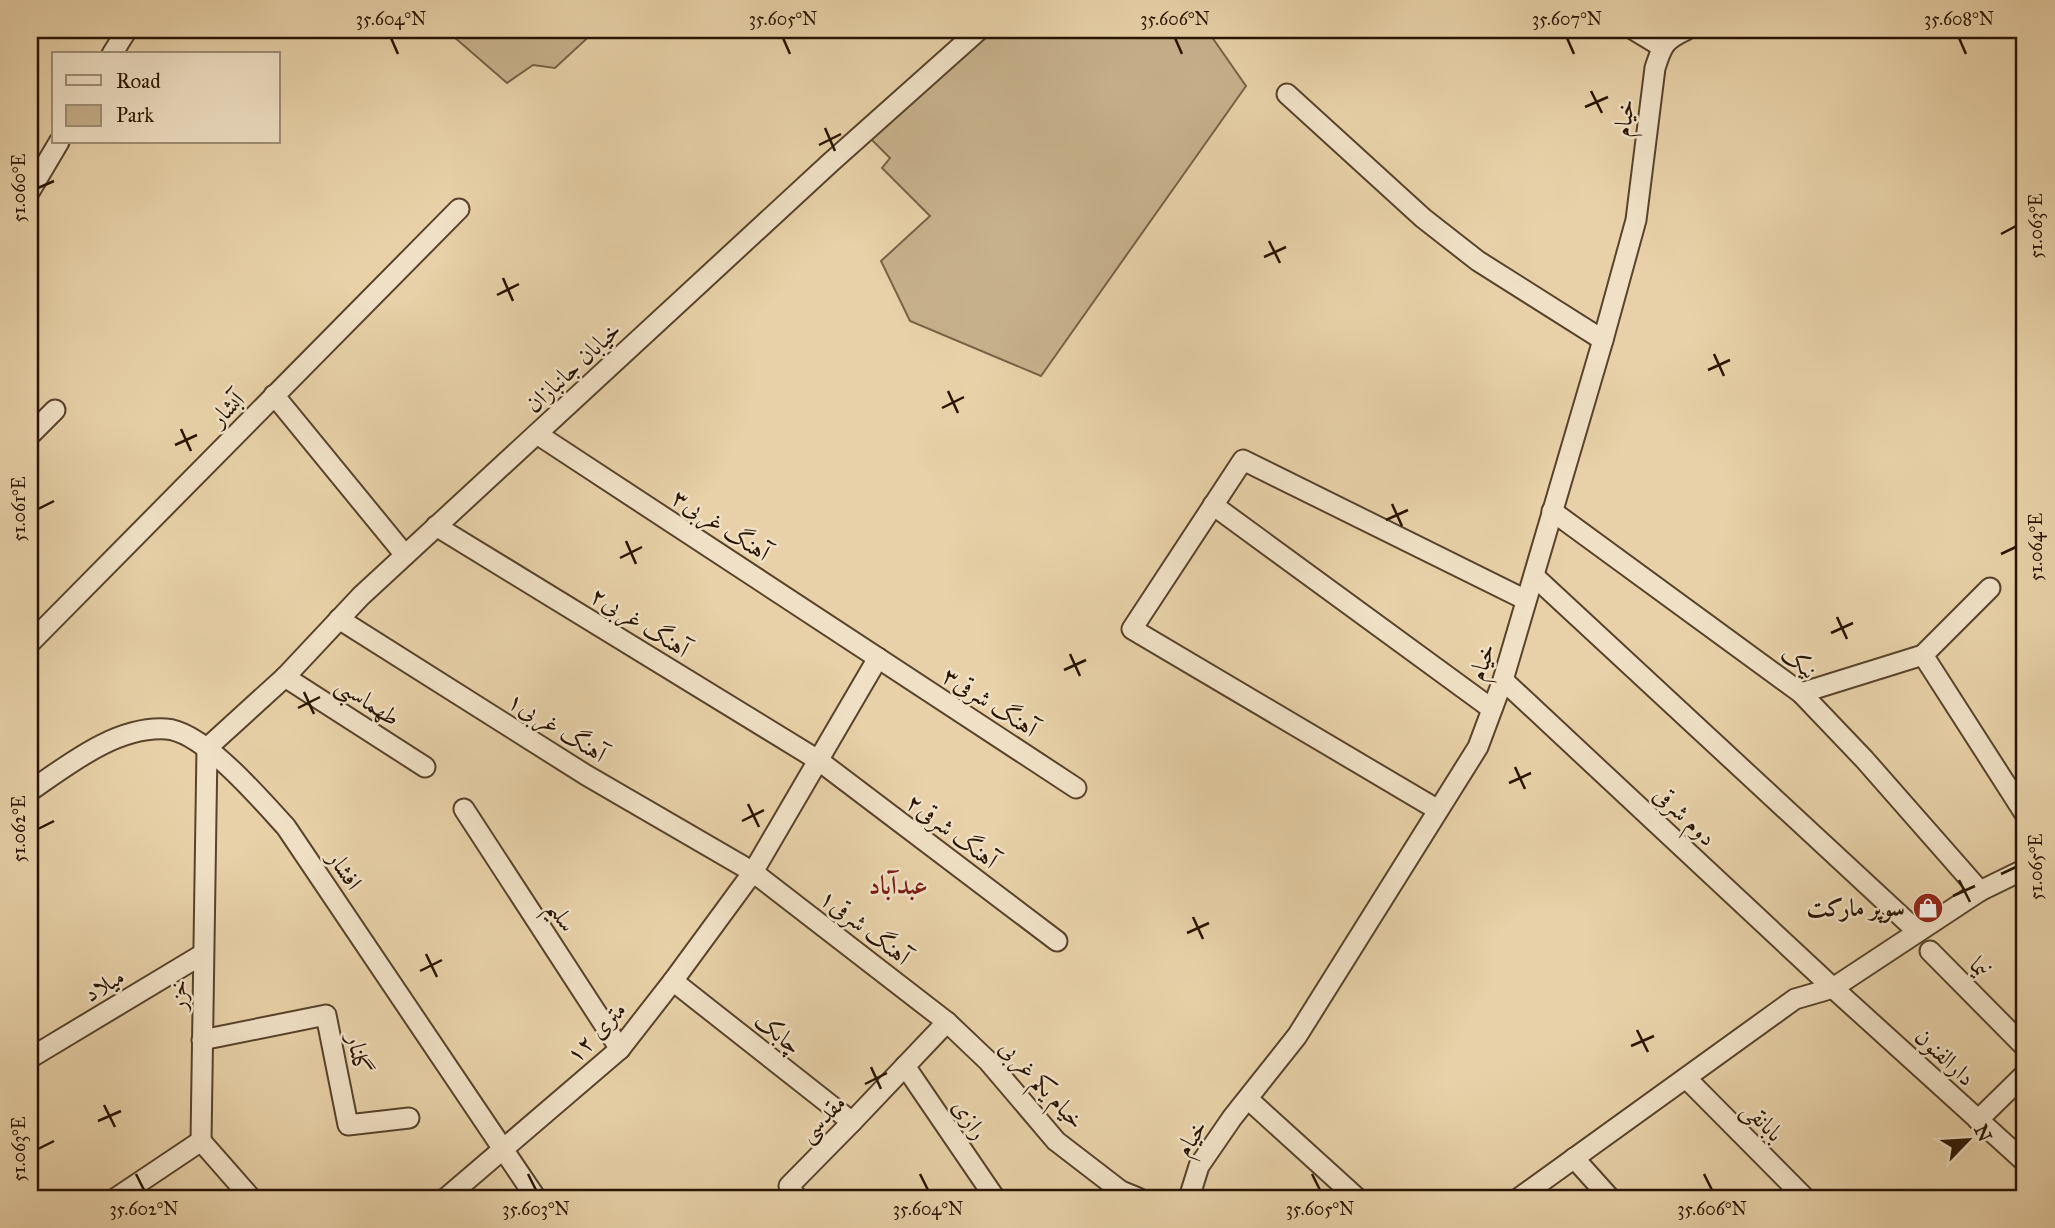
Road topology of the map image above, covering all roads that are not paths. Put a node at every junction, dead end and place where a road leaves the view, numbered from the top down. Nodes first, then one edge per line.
1 (127, 30) edge
2 (979, 30) edge
3 (1634, 30) edge
4 (1686, 30) edge
5 (1662, 47) junction
6 (113, 52) edge
7 (1287, 94) dead end
8 (58, 144) edge
9 (30, 191) edge
10 (459, 209) dead end
11 (1603, 340) junction
12 (274, 395) junction
13 (55, 410) dead end
14 (537, 434) junction
15 (30, 435) edge
16 (1213, 505) junction
17 (1552, 511) junction
18 (436, 526) junction
19 (405, 555) junction
20 (1534, 576) junction
21 (1990, 588) dead end
22 (1526, 600) junction
23 (338, 619) junction
24 (30, 643) edge
25 (1923, 655) junction
26 (878, 658) junction
27 (285, 677) junction
28 (1503, 680) junction
29 (1801, 693) junction
30 (1492, 709) junction
31 (207, 748) junction
32 (818, 760) junction
33 (425, 767) dead end
34 (1076, 788) dead end
35 (30, 791) edge
36 (464, 809) dead end
37 (1438, 810) junction
38 (2025, 814) edge
39 (2025, 869) edge
40 (752, 872) junction
41 (1980, 891) junction
42 (1917, 931) junction
43 (1057, 941) dead end
44 (1930, 951) dead end
45 (203, 954) junction
46 (673, 981) junction
47 (1833, 988) junction
48 (947, 1021) junction
49 (202, 1040) junction
50 (2025, 1047) edge
51 (620, 1049) junction
52 (30, 1058) edge
53 (905, 1066) junction
54 (2025, 1074) edge
55 (1687, 1079) junction
56 (1248, 1099) junction
57 (409, 1118) dead end
58 (1978, 1120) junction
59 (852, 1122) junction
60 (201, 1141) junction
61 (503, 1150) junction
62 (1574, 1158) junction
63 (2025, 1161) edge
64 (793, 1192) edge
65 (116, 1198) edge
66 (251, 1198) edge
67 (446, 1198) edge
68 (536, 1198) edge
69 (995, 1198) edge
70 (1139, 1198) edge
71 (1189, 1198) edge
72 (1357, 1198) edge
73 (1519, 1198) edge
74 (1610, 1198) edge
75 (1805, 1198) edge

1 - 6 street
2 - 14 street, خیابان جانبازان
3 - 5 street
4 - 5 street
5 - 11 street, خیام
7 - 11 street
8 - 9 street
10 - 12 street, آبشار
11 - 17 street, خیام
12 - 19 street
12 - 24 street, آبشار
13 - 15 street
14 - 18 street, خیابان جانبازان
14 - 26 street, آهنگ غربی۳
16 - 22 street
16 - 30 street
16 - 37 street
17 - 20 street, خیام
17 - 29 street, نیک
18 - 19 street, خیابان جانبازان
18 - 32 street, آهنگ غربی۲
19 - 23 street, خیابان جانبازان
20 - 22 street, خیام
20 - 42 street
21 - 25 street
22 - 28 street, خیام
23 - 27 street, خیابان جانبازان
23 - 40 street, آهنگ غربی۱
25 - 29 street
25 - 38 street
26 - 32 street, ۱۲ متری
26 - 34 street, آهنگ شرقی۳
27 - 31 street, خیابان جانبازان
27 - 33 street, طهماسبی
28 - 30 street, خیام
28 - 47 street, دوم شرقی
29 - 41 street, نیک
30 - 37 street, خیام
31 - 35 street, افشار
31 - 45 street, خزر
31 - 61 street, افشار
32 - 40 street, ۱۲ متری
32 - 43 street, آهنگ شرقی۲
36 - 51 street, سلیم
37 - 56 street, خیام
39 - 41 street
40 - 46 street, ۱۲ متری
40 - 48 street, آهنگ شرقی۱
41 - 42 street
42 - 47 street
44 - 50 street, نیما
45 - 49 street, خزر
45 - 52 street, میلاد
46 - 51 street, ۱۲ متری
46 - 59 street, چابک
47 - 55 street
47 - 58 street, دارالفنون
48 - 53 street, مقدسی
48 - 70 street, خیام یکم غربی
49 - 57 street, گلنار
49 - 60 street, خزر
51 - 61 street, ۱۲ متری
53 - 59 street, مقدسی
53 - 69 street, رازی
54 - 58 street
55 - 62 street
55 - 75 street, بابانقی
56 - 71 street, خیام
56 - 72 street
58 - 63 street, دارالفنون
59 - 64 street, مقدسی
60 - 65 street
60 - 66 street
61 - 67 street, ۱۲ متری
61 - 68 street, افشار
62 - 73 street
62 - 74 street

